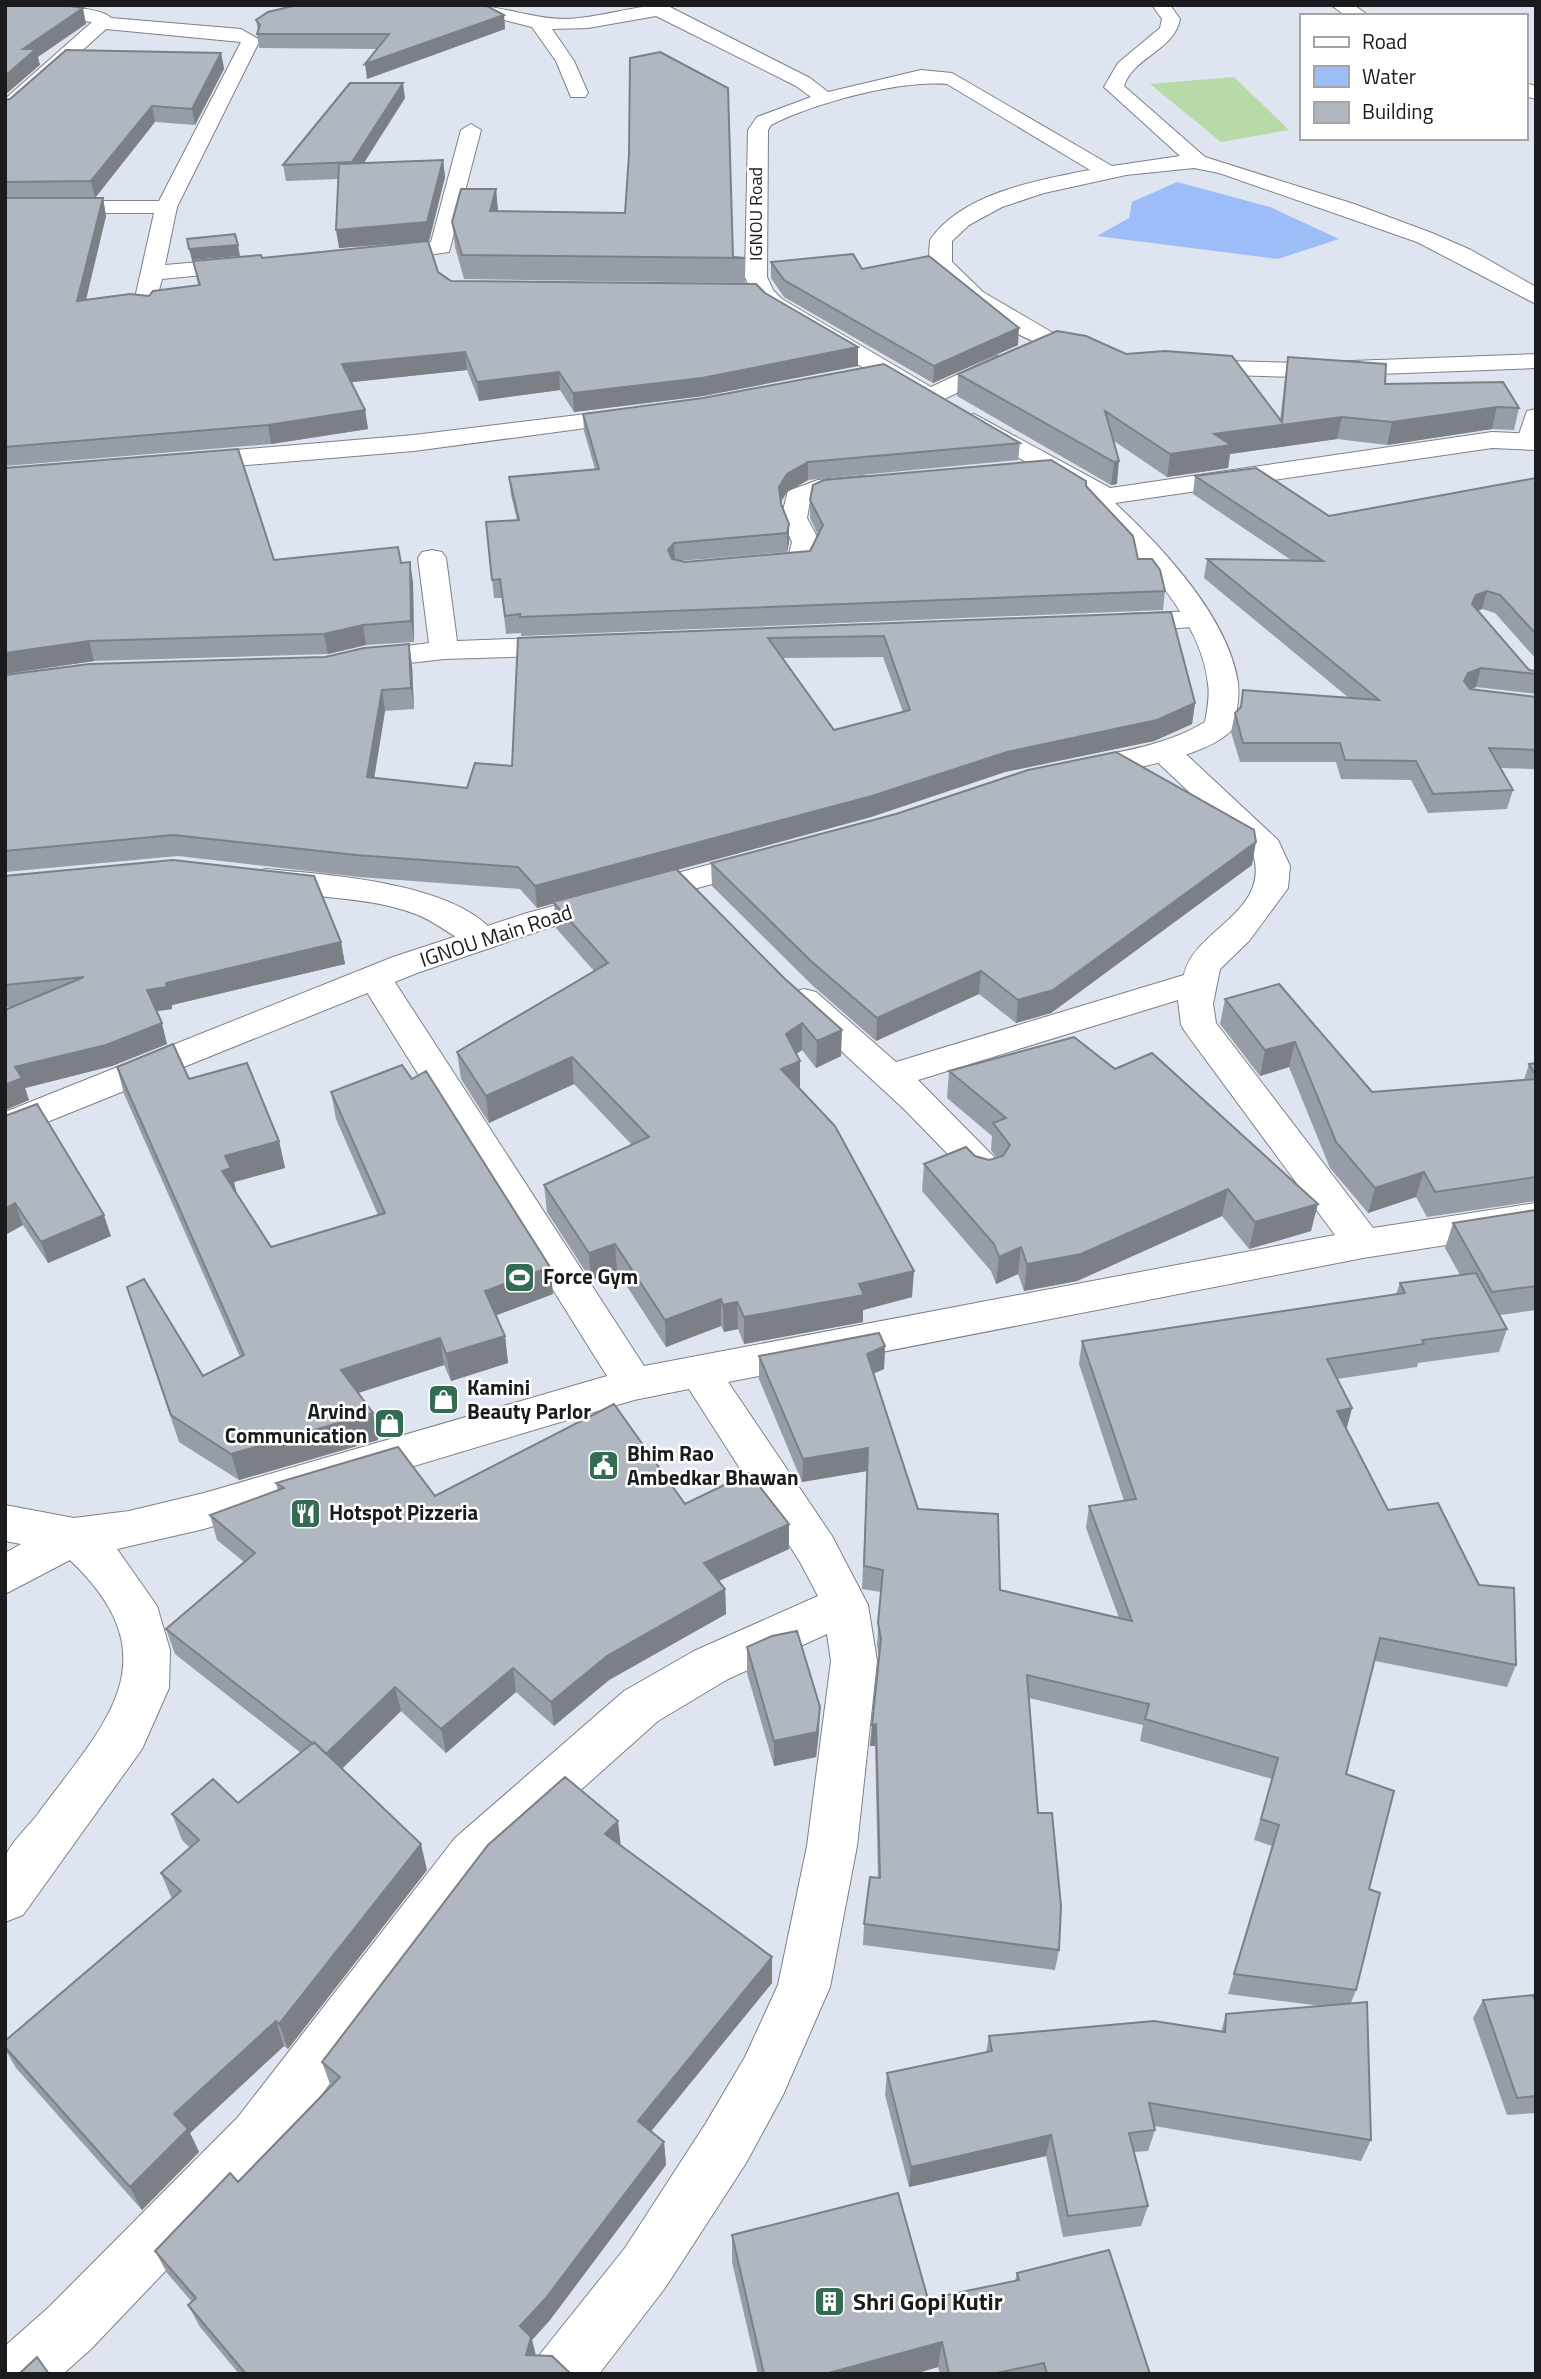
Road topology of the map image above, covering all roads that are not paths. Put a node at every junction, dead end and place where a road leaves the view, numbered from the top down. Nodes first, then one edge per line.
1 (5, 5) edge
2 (476, 5) edge
3 (1161, 5) edge
4 (1340, 5) edge
5 (657, 7) edge
6 (1356, 14) edge
7 (102, 23) junction
8 (540, 24) junction
9 (578, 93) dead end
10 (822, 99) junction
11 (5, 110) edge
12 (471, 130) dead end
13 (1198, 162) junction
14 (1105, 171) junction
15 (5, 207) edge
16 (166, 207) junction
17 (355, 257) edge
18 (273, 263) edge
19 (150, 273) junction
20 (736, 293) edge
21 (764, 293) junction
22 (1536, 297) edge
23 (145, 307) edge
24 (1536, 361) edge
25 (1168, 365) edge
26 (886, 370) junction
27 (847, 378) edge
28 (929, 397) junction
29 (662, 411) edge
30 (1534, 433) edge
31 (160, 465) edge
32 (1053, 467) junction
33 (1012, 471) edge
34 (887, 482) edge
35 (1103, 495) junction
36 (432, 558) dead end
37 (736, 566) edge
38 (1197, 620) junction
39 (1088, 625) edge
40 (596, 645) edge
41 (444, 650) junction
42 (328, 666) edge
43 (1164, 751) junction
44 (1043, 777) edge
45 (791, 852) edge
46 (232, 875) edge
47 (685, 882) junction
48 (714, 910) edge
49 (482, 939) junction
50 (779, 976) edge
51 (375, 978) junction
52 (1202, 981) junction
53 (891, 1076) junction
54 (5, 1126) edge
55 (986, 1171) edge
56 (1536, 1217) edge
57 (1363, 1244) junction
58 (699, 1371) junction
59 (634, 1384) junction
60 (5, 1523) edge
61 (74, 1536) junction
62 (5, 1576) edge
63 (845, 1605) junction
64 (5, 1898) edge
65 (18, 2374) edge
66 (562, 2374) edge

1 - 7 street
2 - 8 street
3 - 13 street
4 - 6 street
5 - 8 street
5 - 10 street
7 - 11 street
7 - 16 street
8 - 9 street
10 - 14 street, IGNOU Road
10 - 21 street, IGNOU Road
12 - 17 street
13 - 14 street
13 - 22 street
14 - 28 street
15 - 16 street
16 - 19 street
18 - 19 street
19 - 23 street
20 - 21 street
21 - 26 street
24 - 25 street
26 - 27 street
26 - 28 street
28 - 32 street
29 - 31 street
30 - 35 street
32 - 33 street
32 - 35 street
34 - 37 street
35 - 38 street
36 - 41 street
38 - 39 street
38 - 43 street
40 - 41 street
41 - 42 street
43 - 44 street
43 - 52 street
45 - 47 street, IGNOU Main Road
46 - 49 street
47 - 48 street
47 - 49 street, IGNOU Main Road
49 - 51 street, IGNOU Main Road
50 - 53 street
51 - 54 street, IGNOU Main Road
51 - 59 street
52 - 53 street
52 - 57 street
53 - 55 street
56 - 57 street
57 - 58 street
58 - 59 street
58 - 63 street
59 - 61 street
60 - 61 street
61 - 62 street
61 - 64 street
63 - 65 street
63 - 66 street

